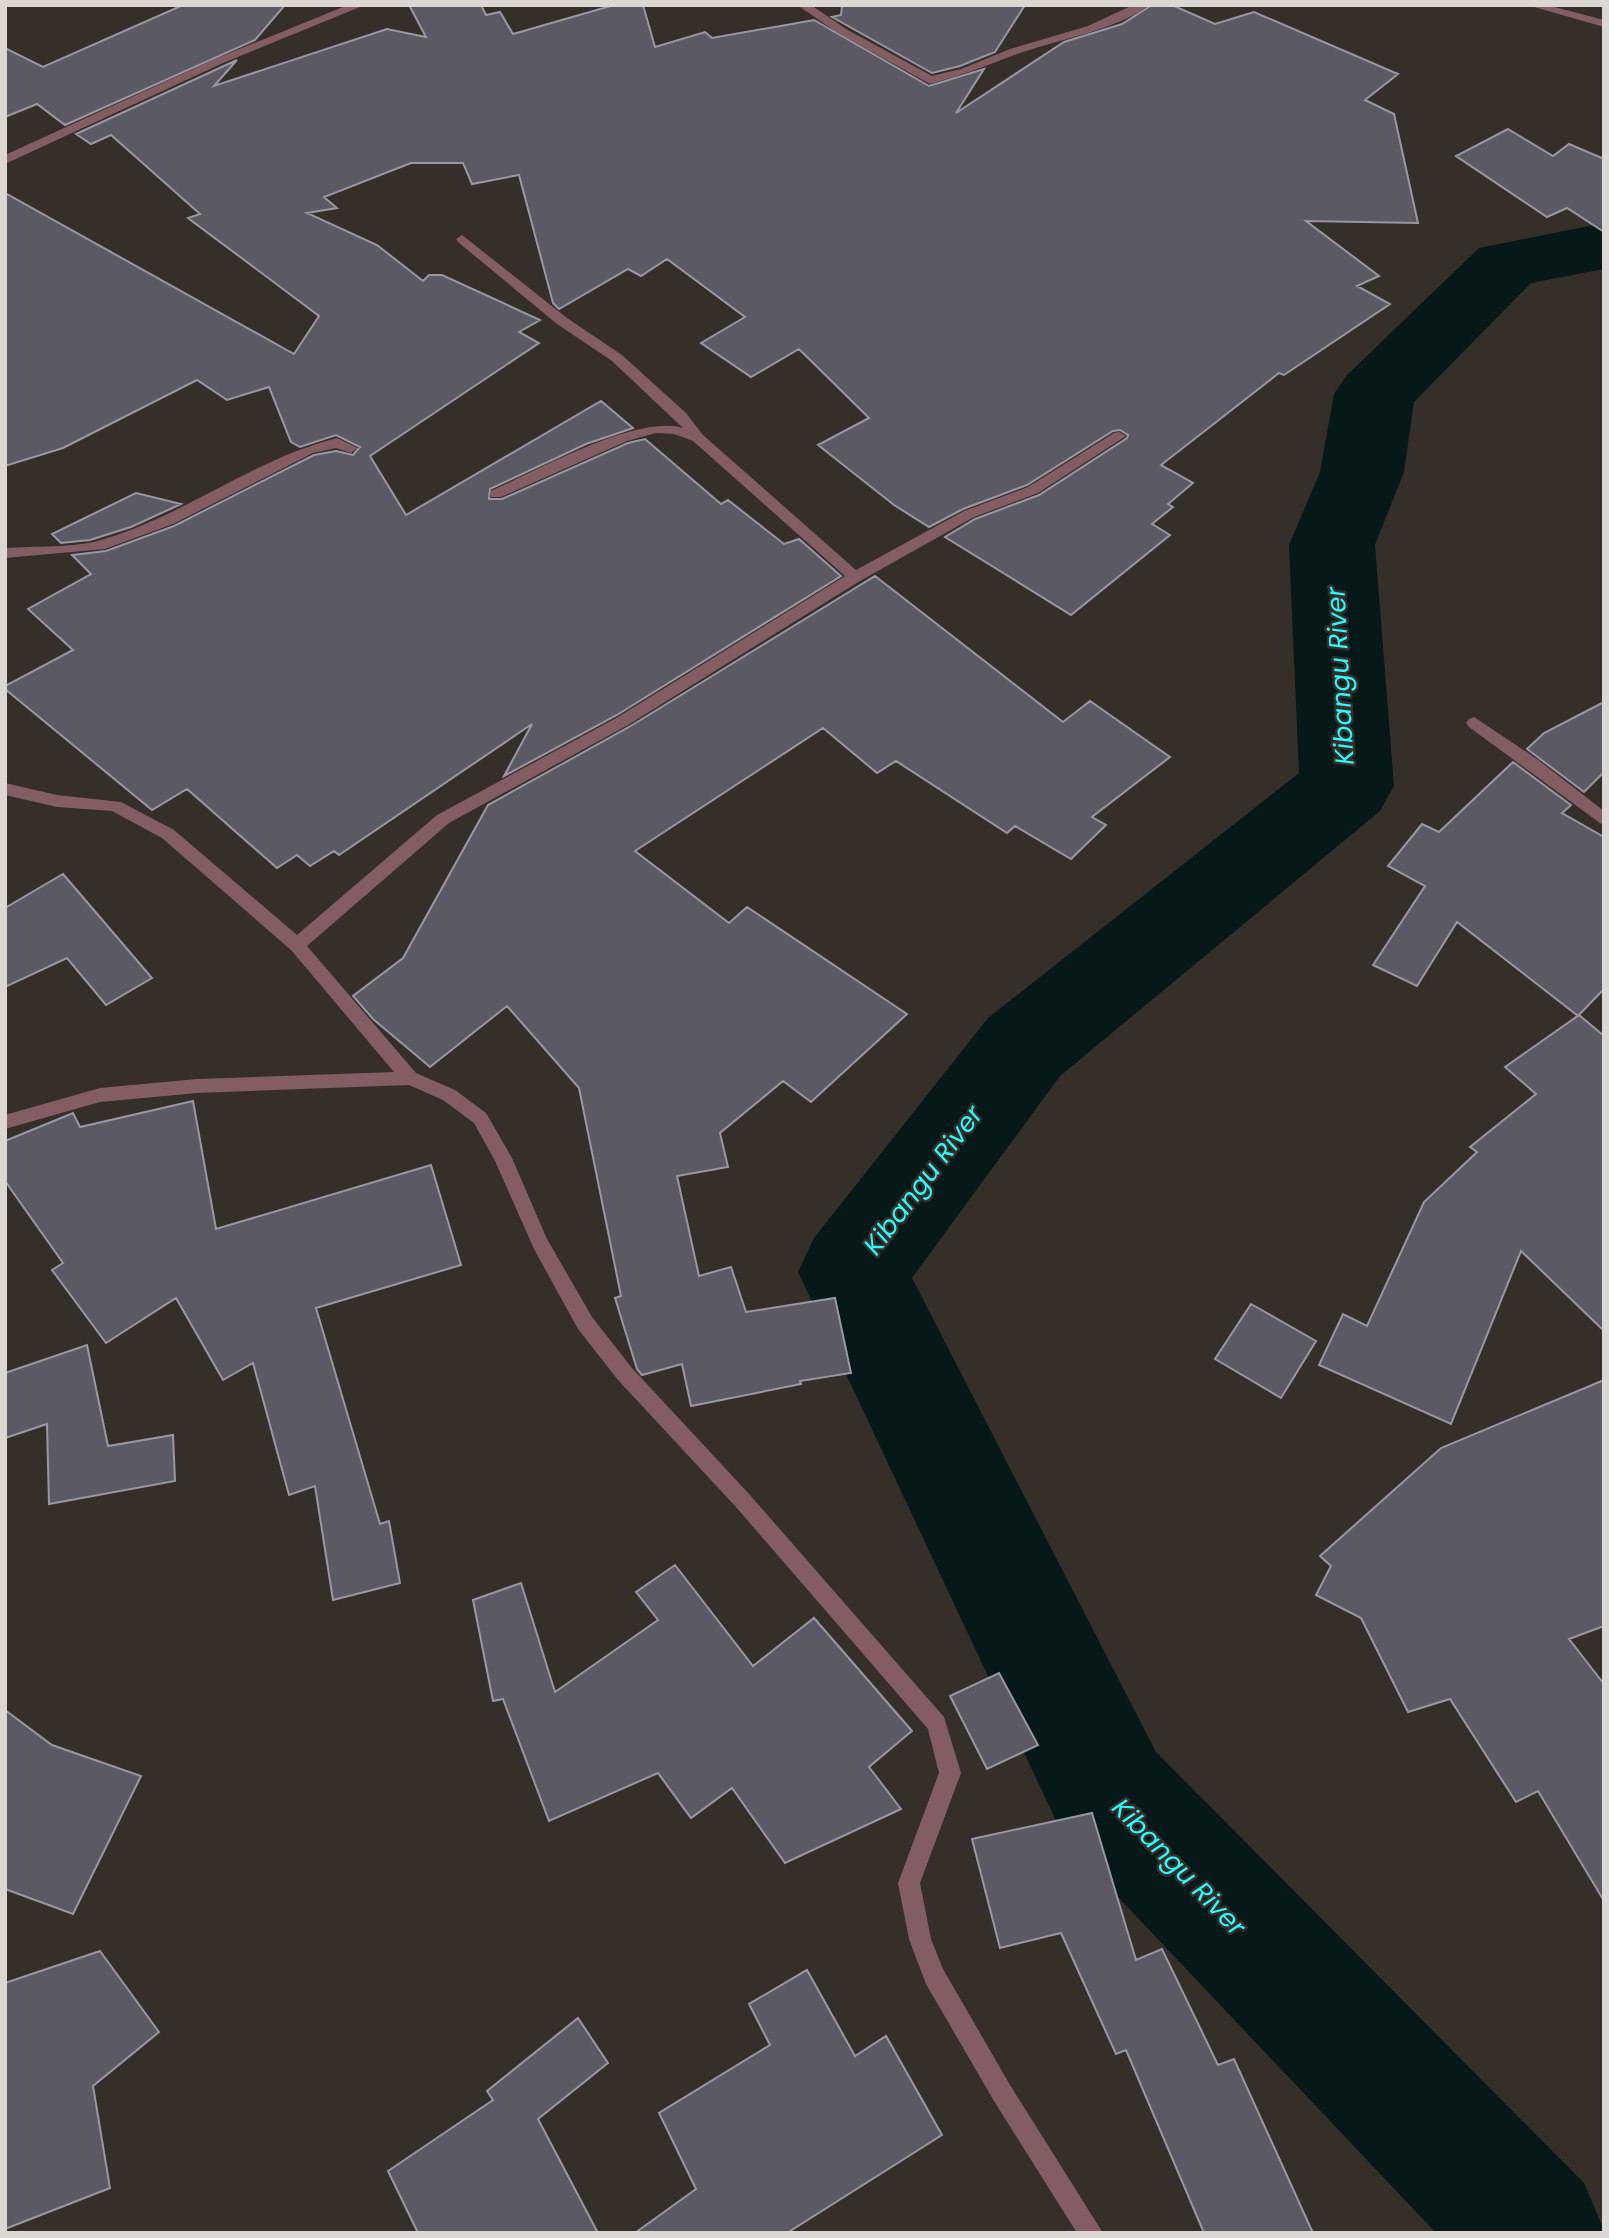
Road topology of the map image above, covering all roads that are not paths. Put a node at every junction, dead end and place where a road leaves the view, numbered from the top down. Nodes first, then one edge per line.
1 (359, 5) edge
2 (803, 5) edge
3 (1143, 5) edge
4 (1533, 5) edge
5 (1604, 24) edge
6 (5, 160) edge
7 (462, 239) dead end
8 (1119, 436) dead end
9 (698, 439) junction
10 (351, 448) dead end
11 (496, 494) dead end
12 (5, 553) edge
13 (855, 577) junction
14 (1474, 723) dead end
15 (5, 789) edge
16 (1604, 820) edge
17 (297, 945) junction
18 (410, 1078) junction
19 (5, 1122) edge
20 (1091, 2233) edge

1 - 6 street
2 - 3 street
4 - 5 street
7 - 9 street
8 - 13 street
9 - 11 street
9 - 13 street
10 - 12 street
13 - 17 street
14 - 16 street
15 - 17 street
17 - 18 street
18 - 19 street
18 - 20 street

